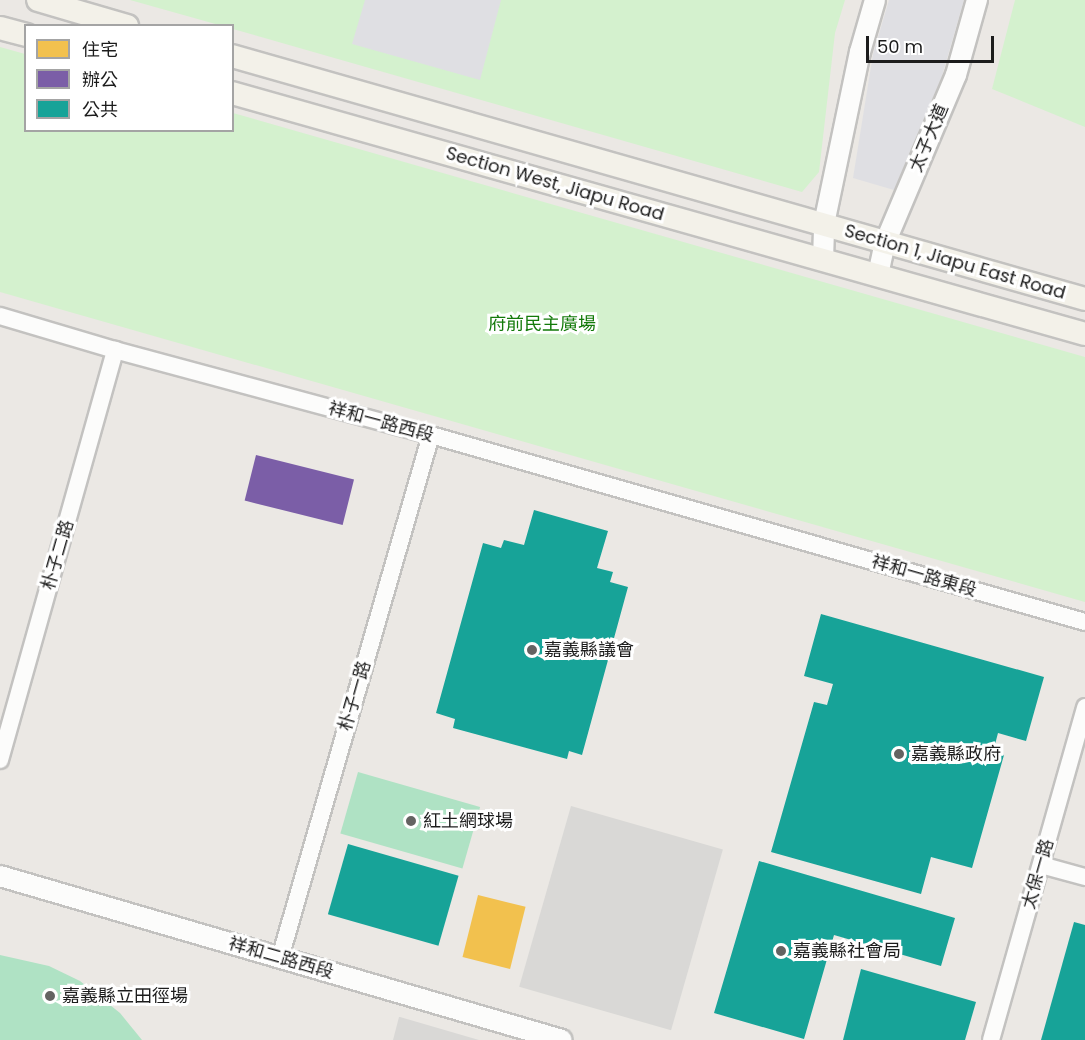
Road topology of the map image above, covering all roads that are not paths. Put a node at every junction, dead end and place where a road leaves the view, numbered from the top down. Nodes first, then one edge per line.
1 (38, 0) edge
2 (875, 0) edge
3 (977, 0) edge
4 (120, 24) edge
5 (0, 28) edge
6 (24, 34) edge
7 (234, 57) edge
8 (234, 94) edge
9 (824, 224) junction
10 (885, 243) junction
11 (823, 259) junction
12 (878, 275) junction
13 (1085, 299) edge
14 (0, 316) edge
15 (1085, 334) edge
16 (115, 350) junction
17 (431, 435) junction
18 (762, 530) joint
19 (1085, 622) edge
20 (1085, 707) edge
21 (0, 760) edge
22 (1041, 865) junction
23 (0, 876) edge
24 (1085, 877) edge
25 (280, 958) junction
26 (562, 1040) edge
27 (991, 1040) edge

1 - 4 main road
2 - 9 street
3 - 10 street, 太子大道
5 - 6 main road
7 - 9 main road, Section West, Jiapu Road
8 - 11 main road, Section West, Jiapu Road
9 - 10 main road, Section 1, Jiapu East Road
9 - 11 street
10 - 12 street, 太子大道
10 - 13 main road, Section 1, Jiapu East Road
11 - 12 main road, Section West, Jiapu Road
12 - 15 main road, Section 1, Jiapu East Road
14 - 16 street, 祥和一路西段
16 - 17 street, 祥和一路西段
16 - 21 street, 朴子二路
17 - 18 street, 祥和一路西段
17 - 25 street, 朴子一路
18 - 19 street, 祥和一路東段
20 - 22 street, 太保一路
22 - 24 street
22 - 27 street, 太保一路
23 - 25 street, 祥和二路西段
25 - 26 street, 祥和二路西段

